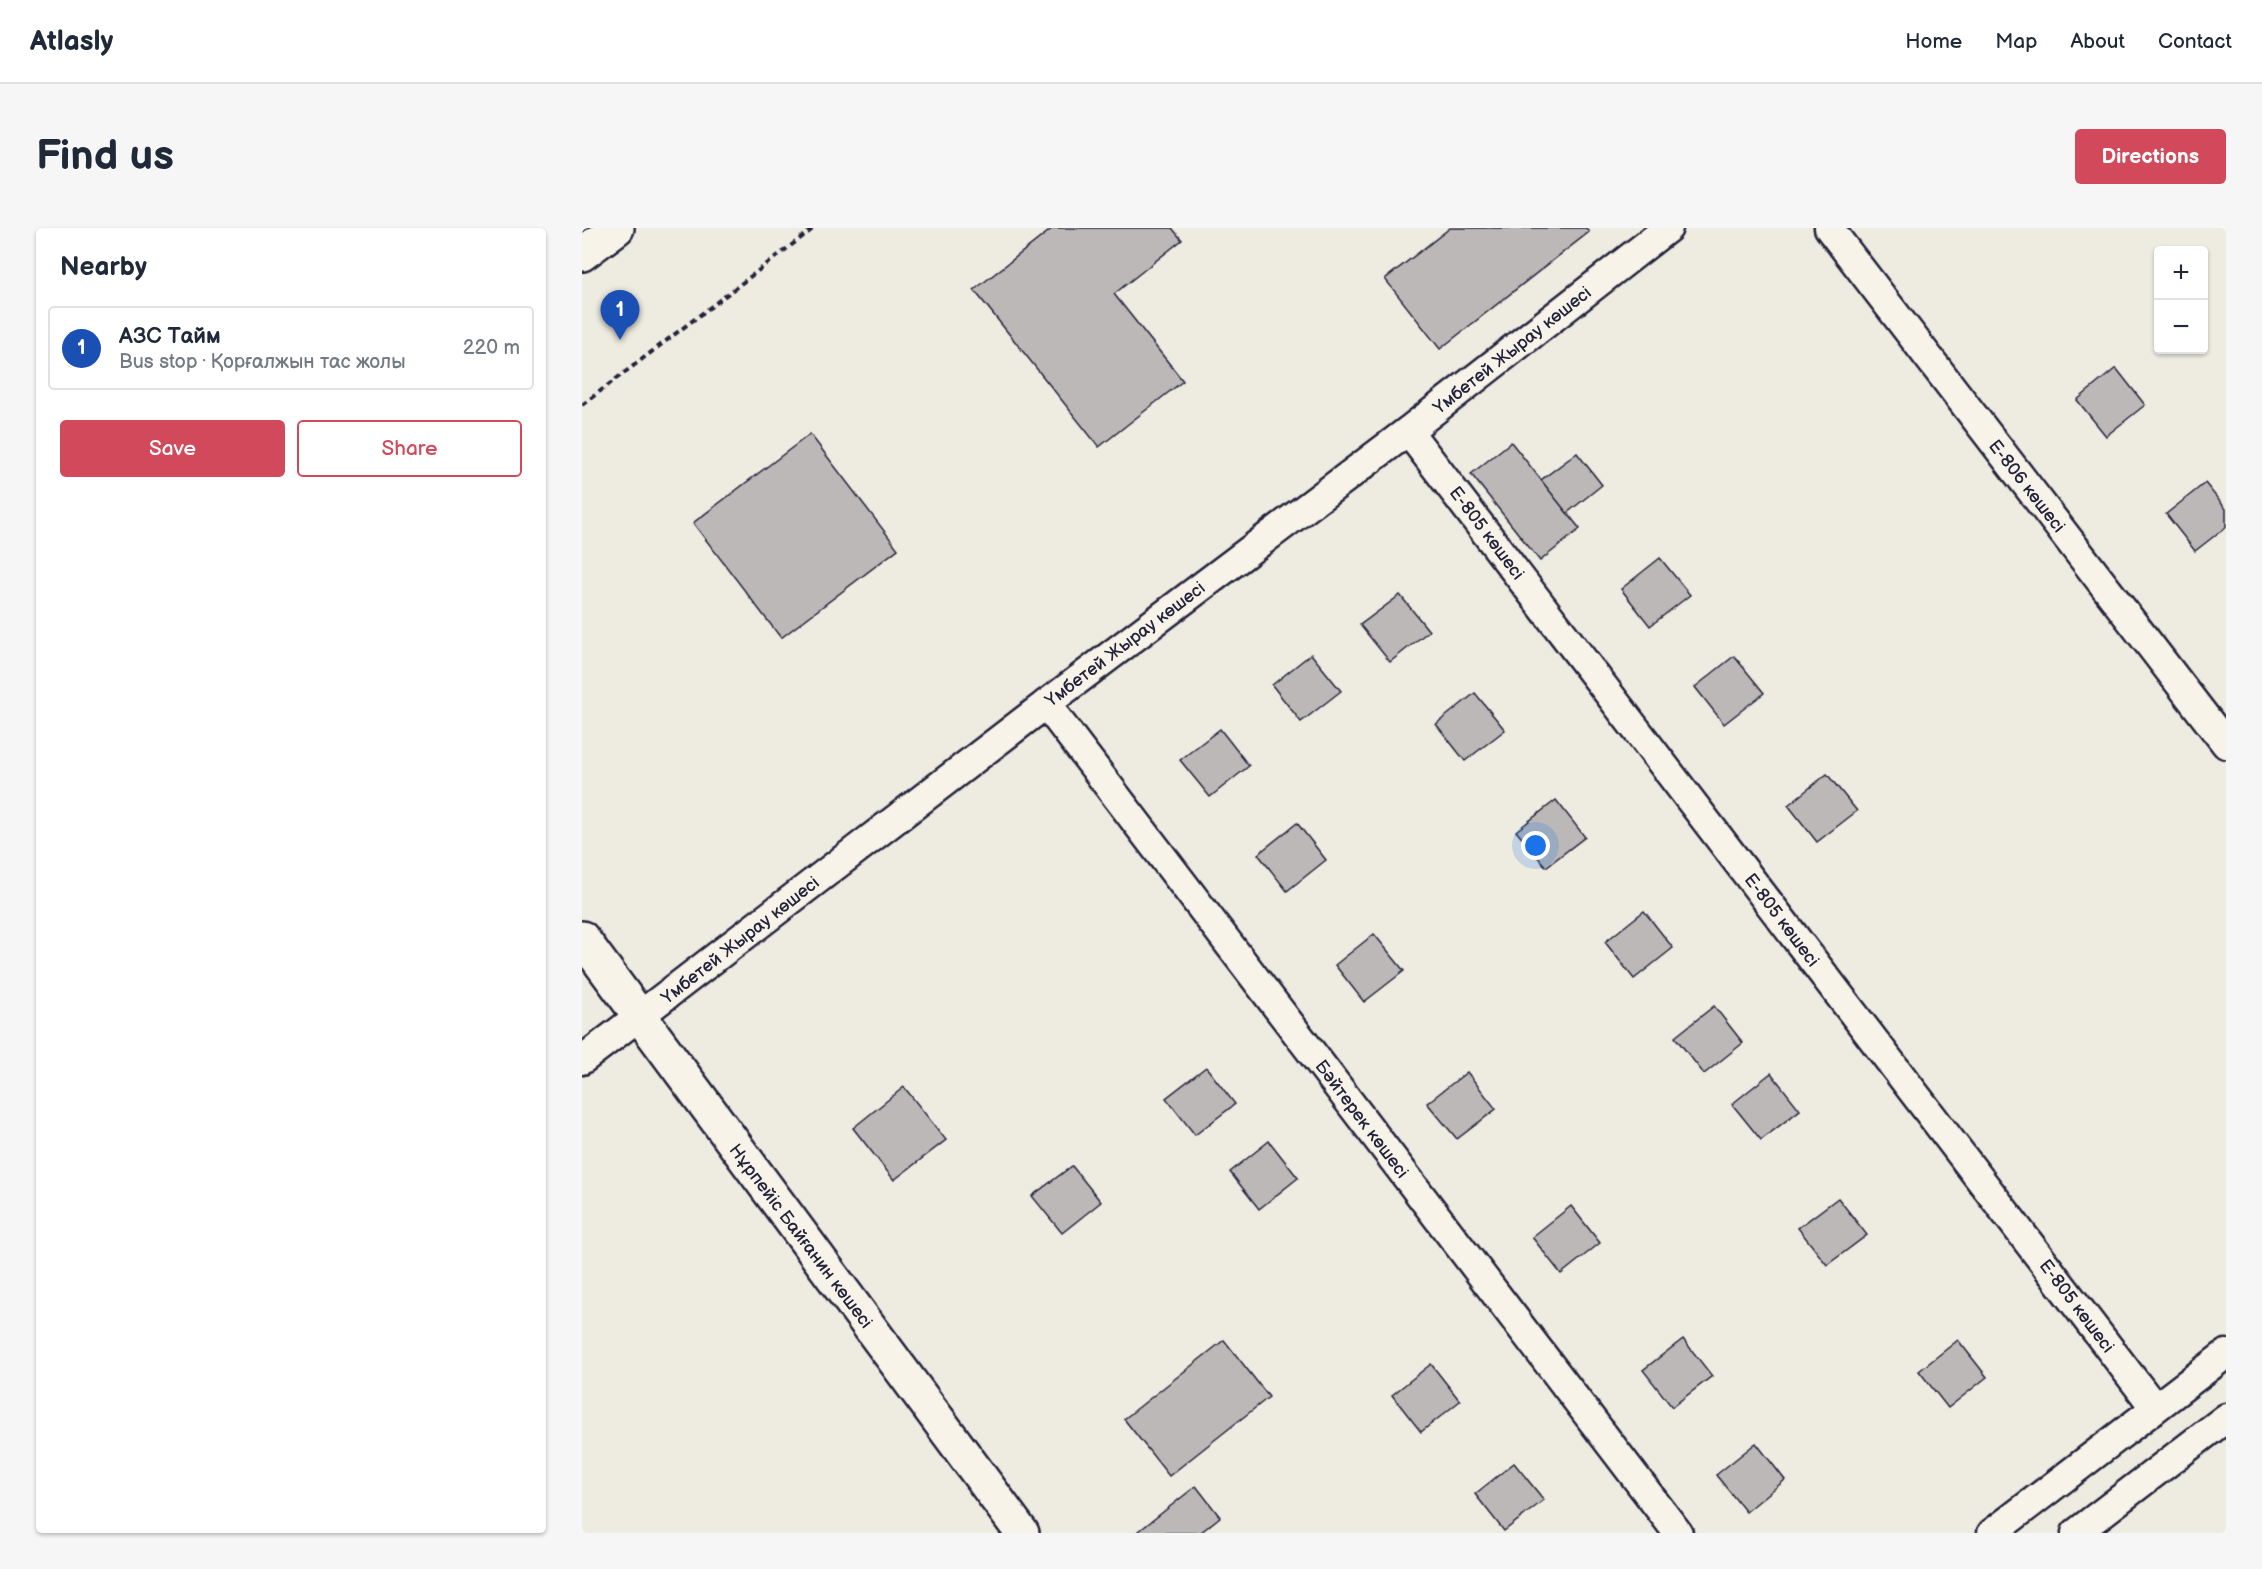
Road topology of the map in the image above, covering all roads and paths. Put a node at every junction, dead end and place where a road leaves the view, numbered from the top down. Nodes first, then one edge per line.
1 (617, 228) edge
2 (814, 228) edge
3 (1668, 228) edge
4 (1829, 228) edge
5 (582, 254) edge
6 (582, 405) edge
7 (1408, 431) junction
8 (1046, 704) junction
9 (2226, 744) edge
10 (582, 938) edge
11 (639, 1018) junction
12 (582, 1060) edge
13 (2226, 1354) edge
14 (2155, 1408) junction
15 (2226, 1418) edge
16 (1022, 1533) edge
17 (1678, 1533) edge
18 (1992, 1533) edge
19 (2076, 1533) edge

1 - 5 street
2 - 6 path
3 - 7 street, Үмбетей Жырау көшесі
4 - 9 street, Е-806 көшесі
7 - 8 street, Үмбетей Жырау көшесі
7 - 14 street, Е-805 көшесі
8 - 11 street, Үмбетей Жырау көшесі
8 - 17 street, Бәйтерек көшесі
10 - 11 street, Нұрпейіс Байғанин көшесі
11 - 12 street, Үмбетей Жырау көшесі
11 - 16 street, Нұрпейіс Байғанин көшесі
13 - 14 street
14 - 18 street
15 - 19 street

